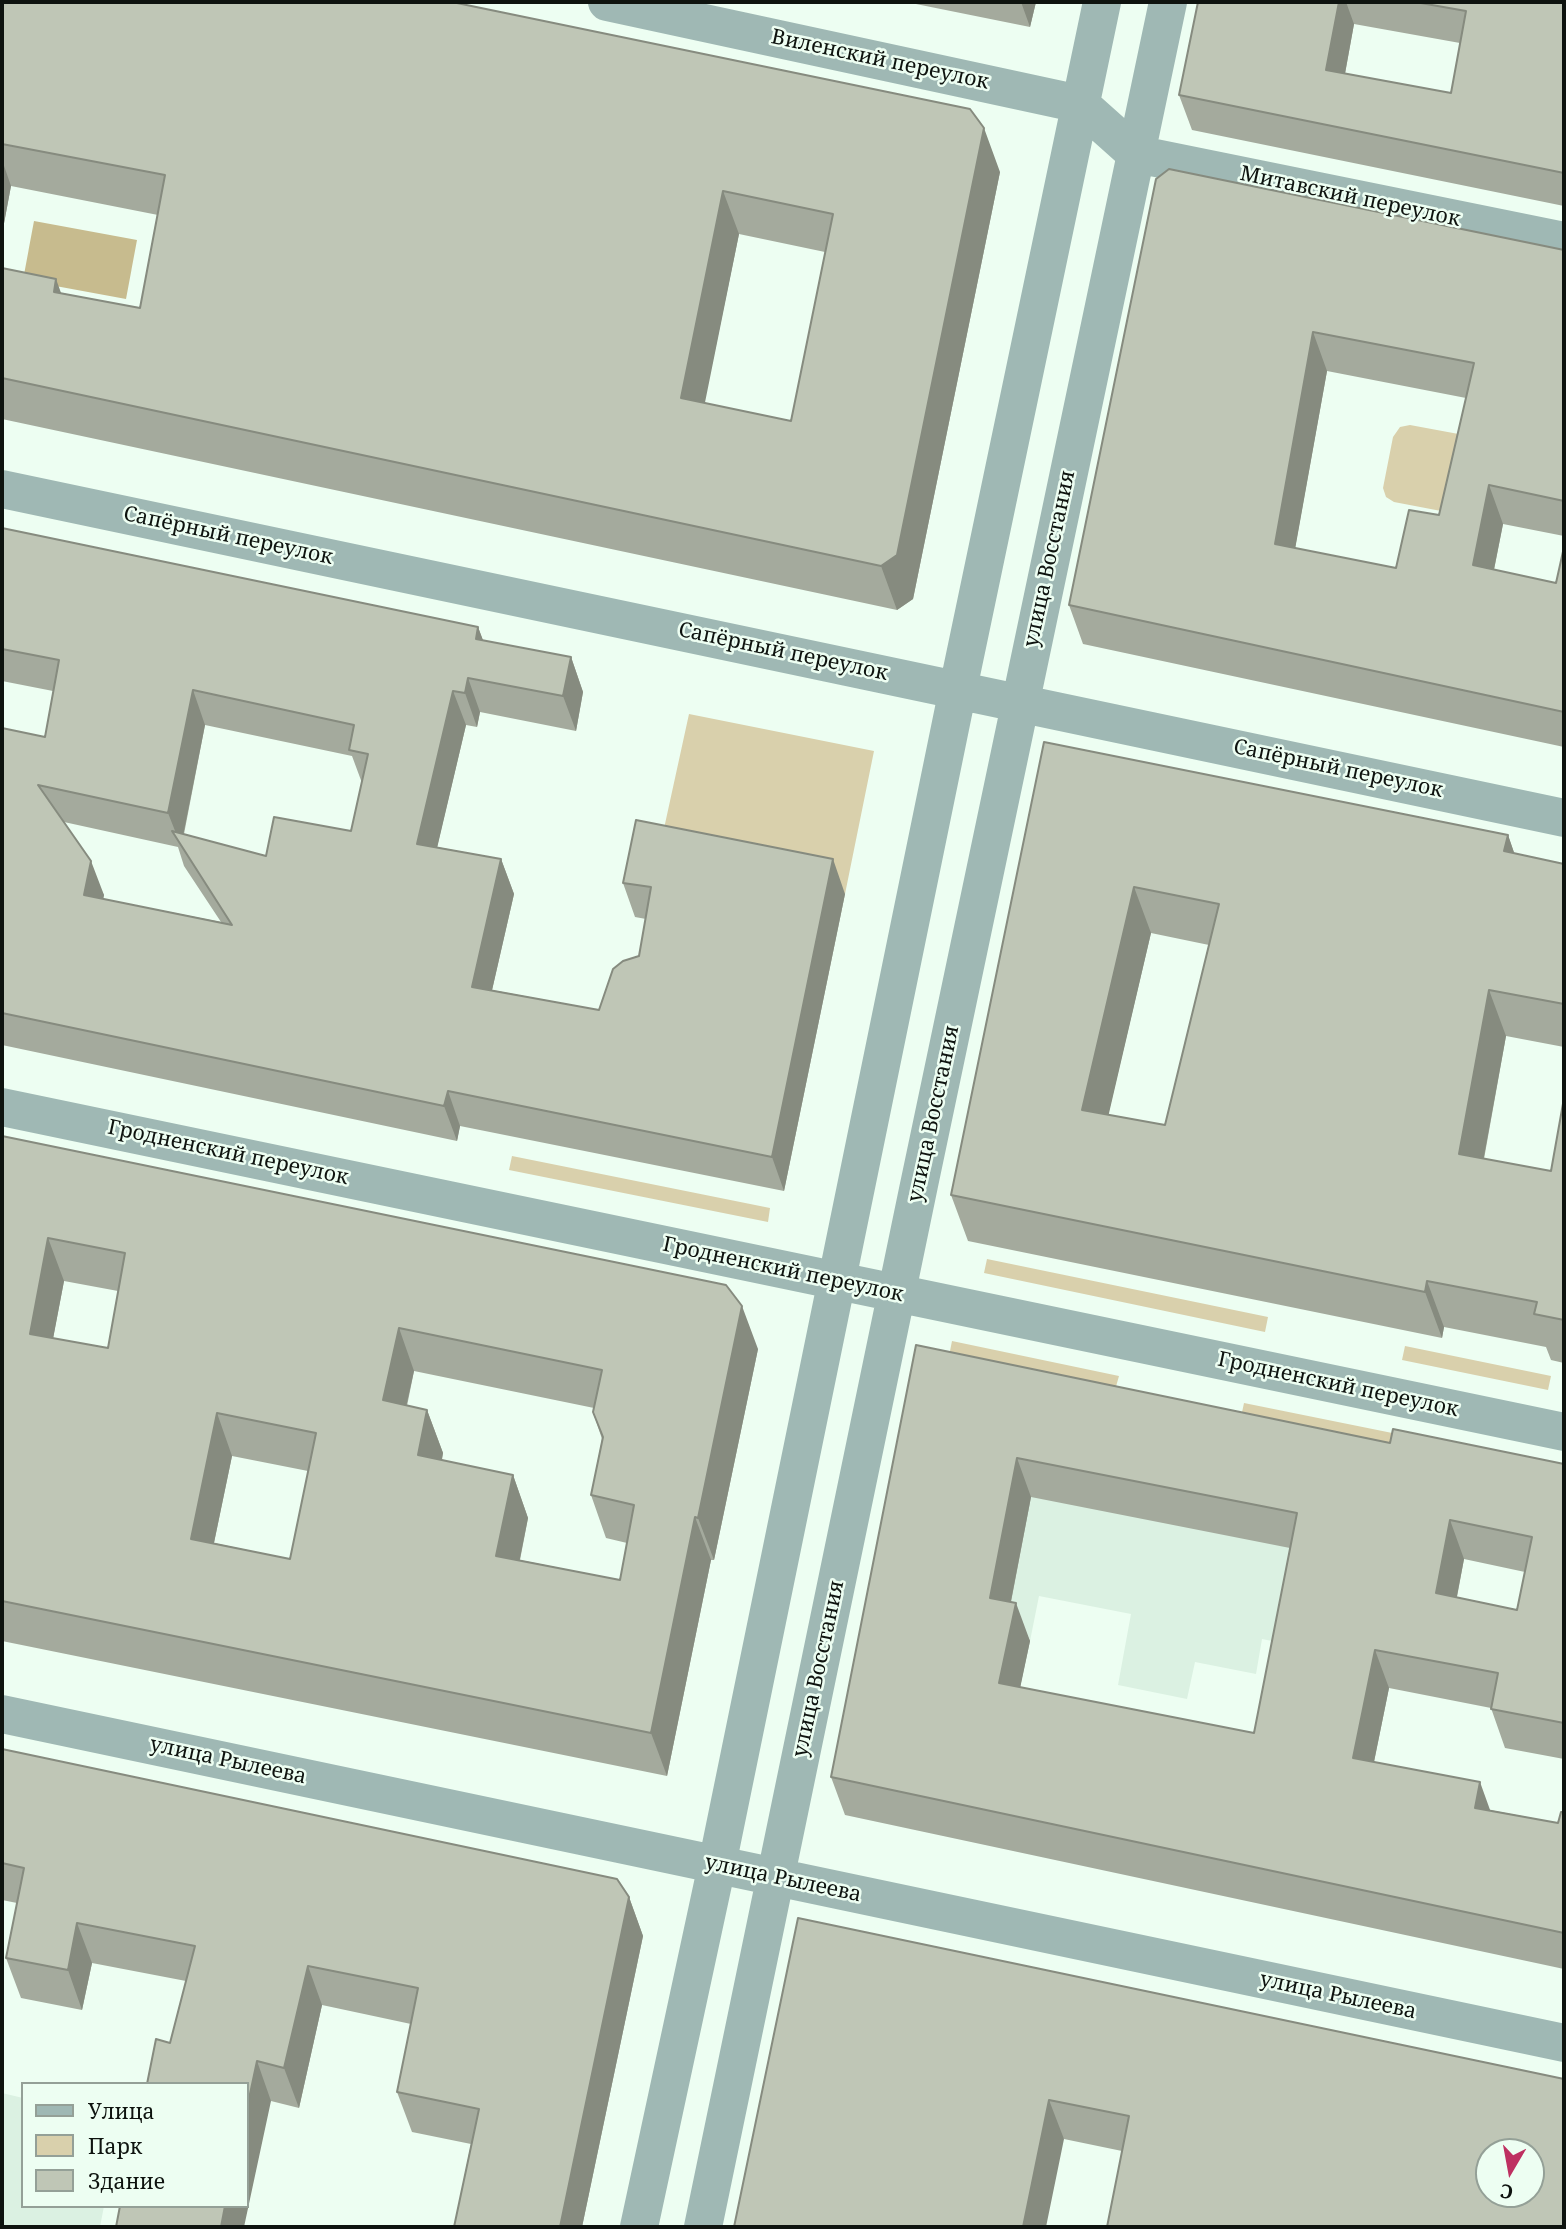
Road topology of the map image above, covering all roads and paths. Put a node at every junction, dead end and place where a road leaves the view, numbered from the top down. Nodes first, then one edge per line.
1 (607, 2) edge
2 (1102, 2) edge
3 (1168, 2) edge
4 (1080, 104) junction
5 (1136, 154) junction
6 (1564, 242) edge
7 (2, 489) edge
8 (958, 689) junction
9 (1020, 702) junction
10 (1564, 818) edge
11 (2, 1107) edge
12 (836, 1281) junction
13 (897, 1293) junction
14 (1564, 1432) edge
15 (2, 1714) edge
16 (717, 1865) junction
17 (776, 1877) junction
18 (1564, 2043) edge
19 (639, 2227) edge
20 (703, 2227) edge

1 - 4 street, Виленский переулок
2 - 4 street
3 - 5 street, улица Восстания
4 - 5 street, Виленский переулок
4 - 8 street
5 - 6 street, Митавский переулок
5 - 9 street, улица Восстания
7 - 8 street, Сапёрный переулок
8 - 9 street, Сапёрный переулок
8 - 12 street
9 - 10 street, Сапёрный переулок
9 - 13 street, улица Восстания
11 - 12 street, Гродненский переулок
12 - 13 street, Гродненский переулок
12 - 16 street
13 - 14 street, Гродненский переулок
13 - 17 street, улица Восстания
15 - 16 street, улица Рылеева
16 - 17 street, улица Рылеева
16 - 19 street
17 - 18 street, улица Рылеева
17 - 20 street, улица Восстания

